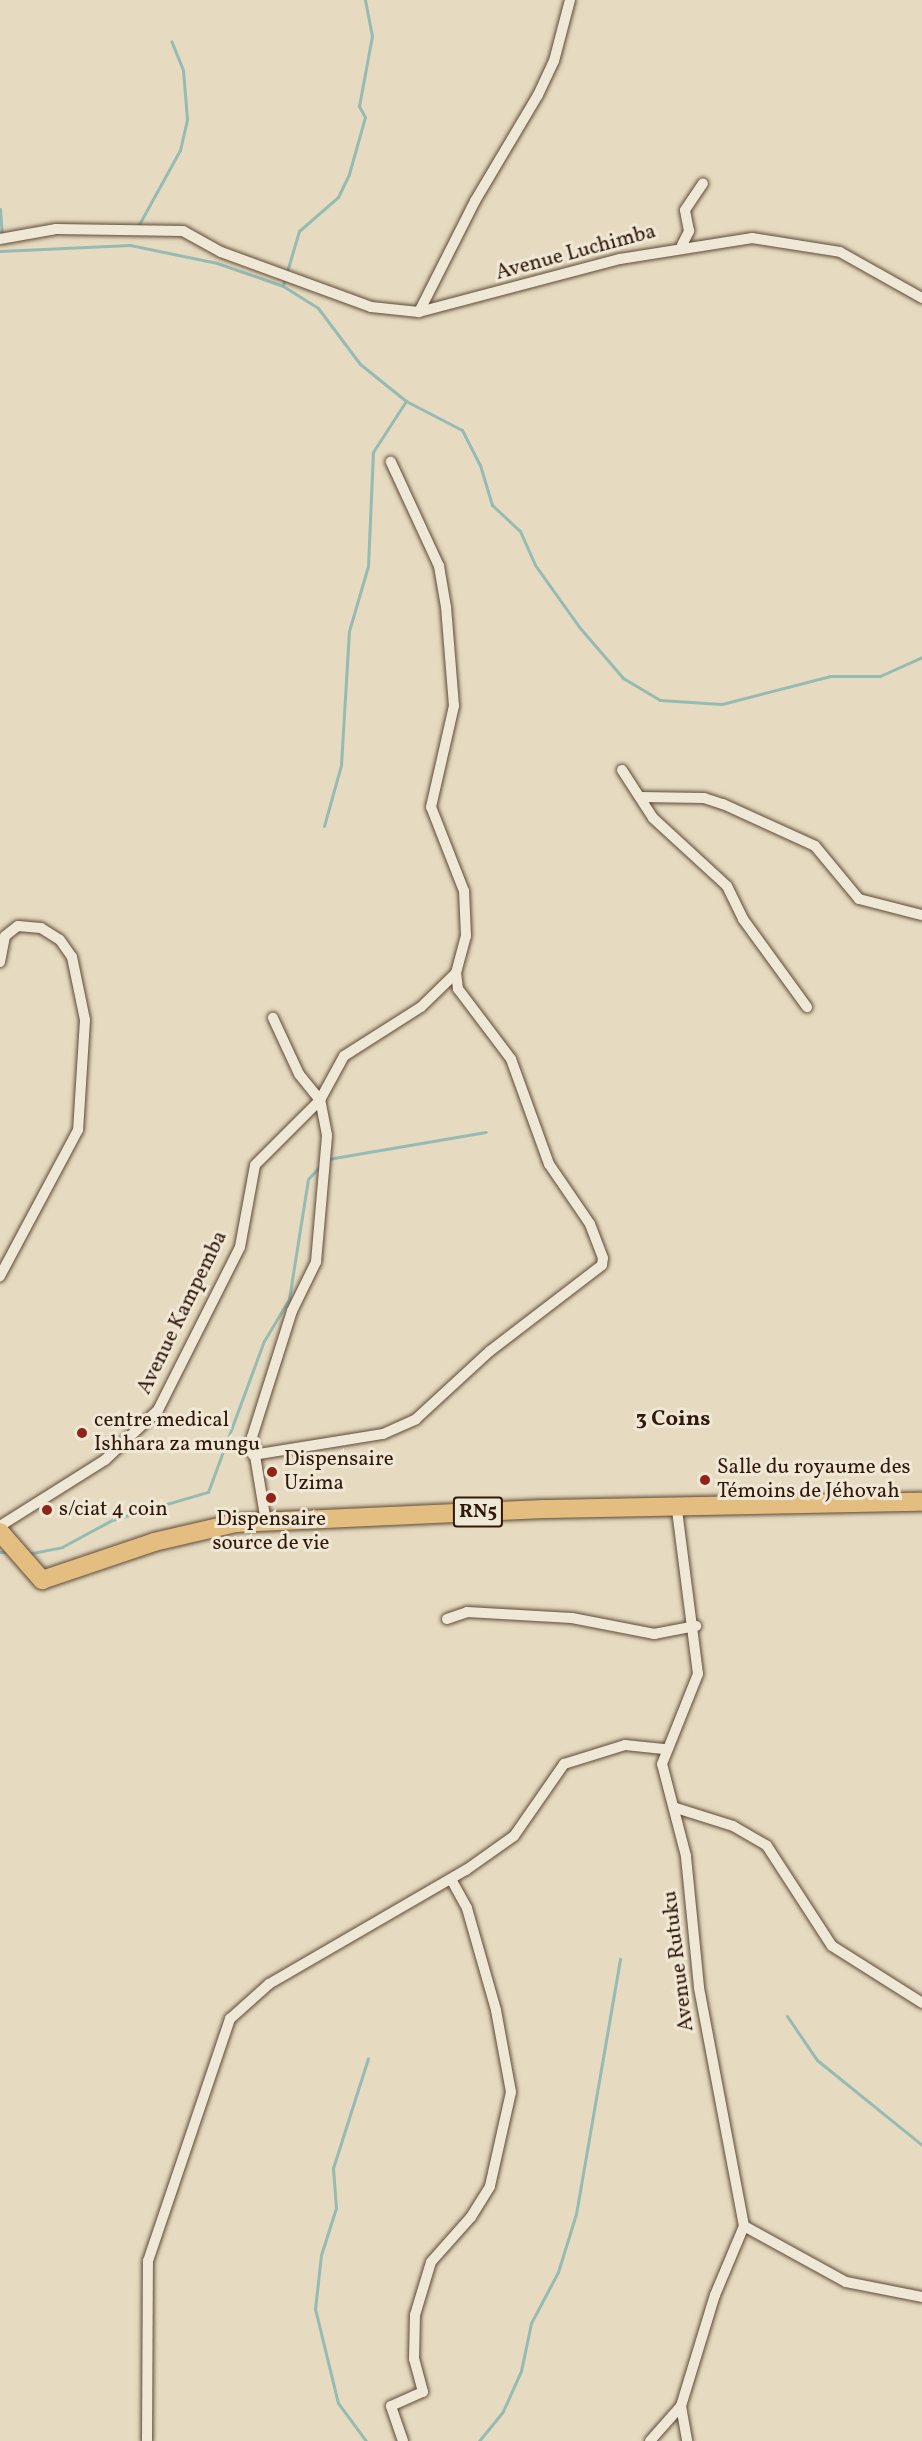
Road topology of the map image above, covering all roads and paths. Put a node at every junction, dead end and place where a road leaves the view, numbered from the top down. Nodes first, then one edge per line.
1 (570, 0) edge
2 (703, 183) dead end
3 (0, 239) edge
4 (682, 245) junction
5 (922, 298) edge
6 (419, 312) junction
7 (391, 462) dead end
8 (622, 770) dead end
9 (640, 796) junction
10 (922, 915) edge
11 (0, 962) edge
12 (456, 973) junction
13 (807, 1007) dead end
14 (273, 1018) dead end
15 (320, 1100) junction
16 (0, 1276) edge
17 (253, 1455) junction
18 (922, 1502) edge
19 (677, 1509) junction
20 (266, 1522) junction
21 (0, 1526) edge
22 (0, 1532) edge
23 (447, 1619) dead end
24 (696, 1626) junction
25 (664, 1749) junction
26 (676, 1808) junction
27 (451, 1879) junction
28 (922, 2003) edge
29 (744, 2226) junction
30 (922, 2297) edge
31 (681, 2406) junction
32 (147, 2441) edge
33 (403, 2441) edge
34 (650, 2441) edge
35 (687, 2441) edge

1 - 6 street
2 - 4 street
3 - 6 street, Avenue Luchimba
4 - 5 street, Avenue Luchimba
4 - 6 street, Avenue Luchimba
7 - 12 street
8 - 9 street
9 - 10 street
9 - 13 street
11 - 16 street
12 - 15 street, Avenue Kampemba
12 - 17 street
14 - 15 street
15 - 17 street
15 - 21 street, Avenue Kampemba
17 - 20 street
18 - 19 highway, RN5
19 - 20 highway, RN5
19 - 24 street
20 - 22 highway, RN5
23 - 24 street
24 - 25 street
25 - 26 street, Avenue Rutuku
25 - 27 street
26 - 28 street
26 - 29 street, Avenue Rutuku
27 - 32 street
27 - 33 street
29 - 30 street
29 - 31 street
31 - 34 street
31 - 35 street

